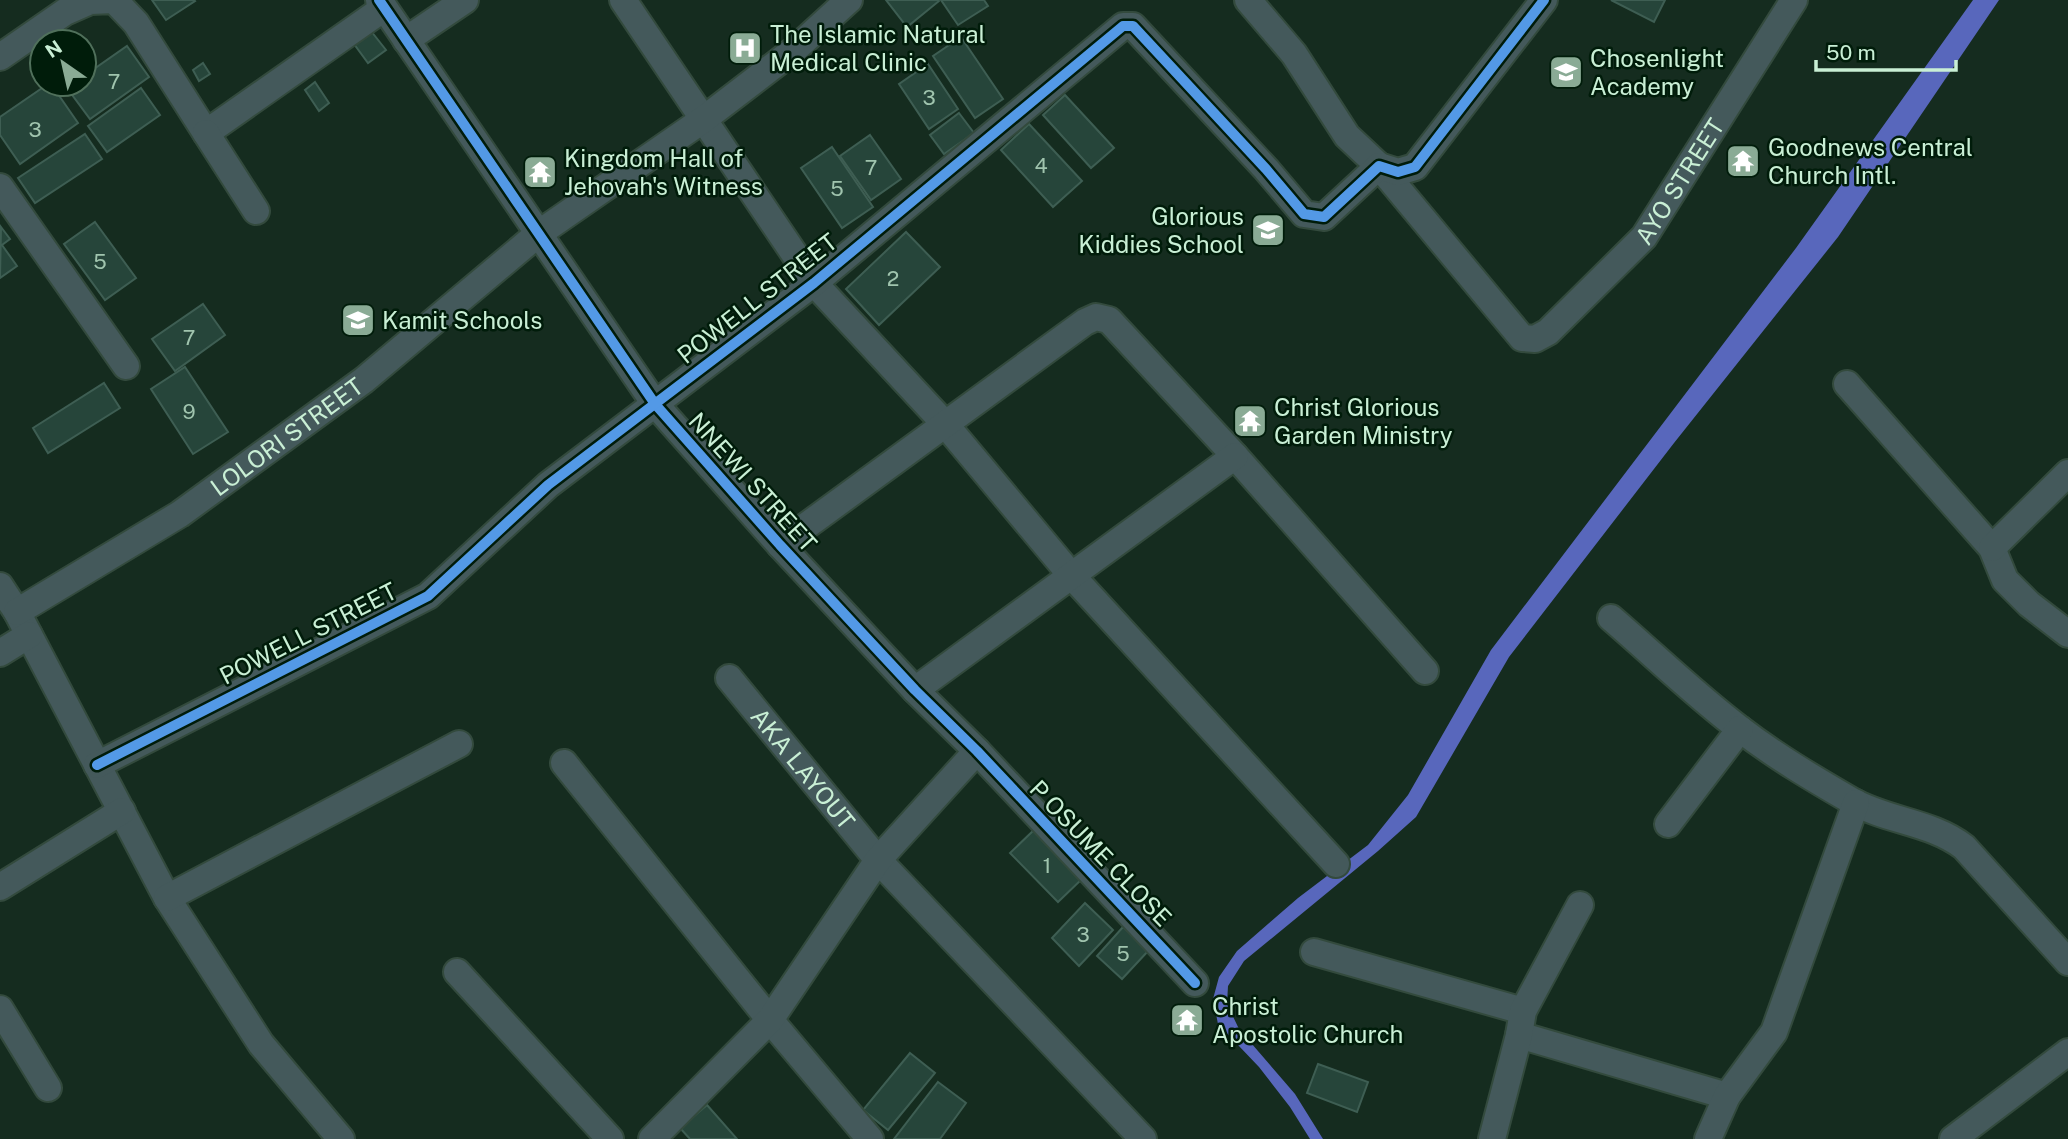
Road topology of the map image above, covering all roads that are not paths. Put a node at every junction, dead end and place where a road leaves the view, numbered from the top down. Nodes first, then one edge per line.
1 (465, 0) edge
2 (623, 0) edge
3 (849, 0) edge
4 (1248, 0) edge
5 (1544, 0) edge
6 (1794, 0) edge
7 (382, 4) edge
8 (407, 40) junction
9 (0, 57) edge
10 (704, 119) junction
11 (206, 133) junction
12 (1379, 166) junction
13 (0, 187) edge
14 (256, 211) dead end
15 (538, 234) junction
16 (814, 282) junction
17 (126, 366) dead end
18 (1846, 384) dead end
19 (655, 404) junction
20 (945, 424) junction
21 (1235, 456) junction
22 (2068, 473) edge
23 (780, 545) junction
24 (1992, 548) junction
25 (1071, 575) junction
26 (0, 586) edge
27 (1611, 618) dead end
28 (23, 624) junction
29 (2068, 634) edge
30 (0, 653) edge
31 (1425, 671) dead end
32 (729, 678) dead end
33 (915, 690) junction
34 (1740, 729) junction
35 (459, 744) dead end
36 (977, 751) junction
37 (564, 763) dead end
38 (97, 765) junction
39 (1856, 803) junction
40 (122, 811) junction
41 (1668, 824) dead end
42 (878, 860) junction
43 (1336, 864) dead end
44 (0, 887) edge
45 (167, 898) junction
46 (1580, 905) dead end
47 (1314, 953) dead end
48 (2068, 962) edge
49 (457, 972) dead end
50 (1195, 983) dead end
51 (0, 1009) edge
52 (770, 1020) junction
53 (1521, 1023) junction
54 (2068, 1052) edge
55 (48, 1088) dead end
56 (1727, 1096) junction
57 (341, 1139) edge
58 (610, 1139) edge
59 (652, 1139) edge
60 (870, 1139) edge
61 (1143, 1139) edge
62 (1492, 1139) edge
63 (1707, 1139) edge
64 (1953, 1139) edge

1 - 8 street
2 - 10 street
3 - 10 street, LOLORI STREET
4 - 12 street
5 - 12 street
6 - 12 street, AYO STREET
7 - 8 street, NNEWI STREET
7 - 11 street
8 - 15 street, NNEWI STREET
9 - 11 street
10 - 15 street, LOLORI STREET
10 - 16 street
11 - 14 street
12 - 16 street, POWELL STREET
13 - 17 street
15 - 19 street, NNEWI STREET
15 - 28 street, LOLORI STREET
16 - 19 street, POWELL STREET
16 - 20 street
18 - 24 street
19 - 23 street, NNEWI STREET
19 - 38 street, POWELL STREET
20 - 21 street
20 - 23 street
20 - 25 street
21 - 25 street
21 - 31 street
22 - 24 street
23 - 33 street, NNEWI STREET
24 - 29 street
25 - 33 street
25 - 43 street
26 - 28 street
27 - 34 street
28 - 30 street, LOLORI STREET
28 - 38 street
32 - 42 street, AKA LAYOUT
33 - 36 street, NNEWI STREET
34 - 39 street
34 - 41 street
35 - 45 street
36 - 42 street
36 - 50 street, P OSUME CLOSE
37 - 52 street
38 - 40 street
39 - 48 street
39 - 56 street
40 - 44 street
40 - 45 street
42 - 52 street
42 - 61 street, AKA LAYOUT
45 - 57 street
46 - 53 street
47 - 53 street
49 - 58 street
51 - 55 street
52 - 59 street
52 - 60 street
53 - 56 street
53 - 62 street
54 - 64 street
56 - 63 street

